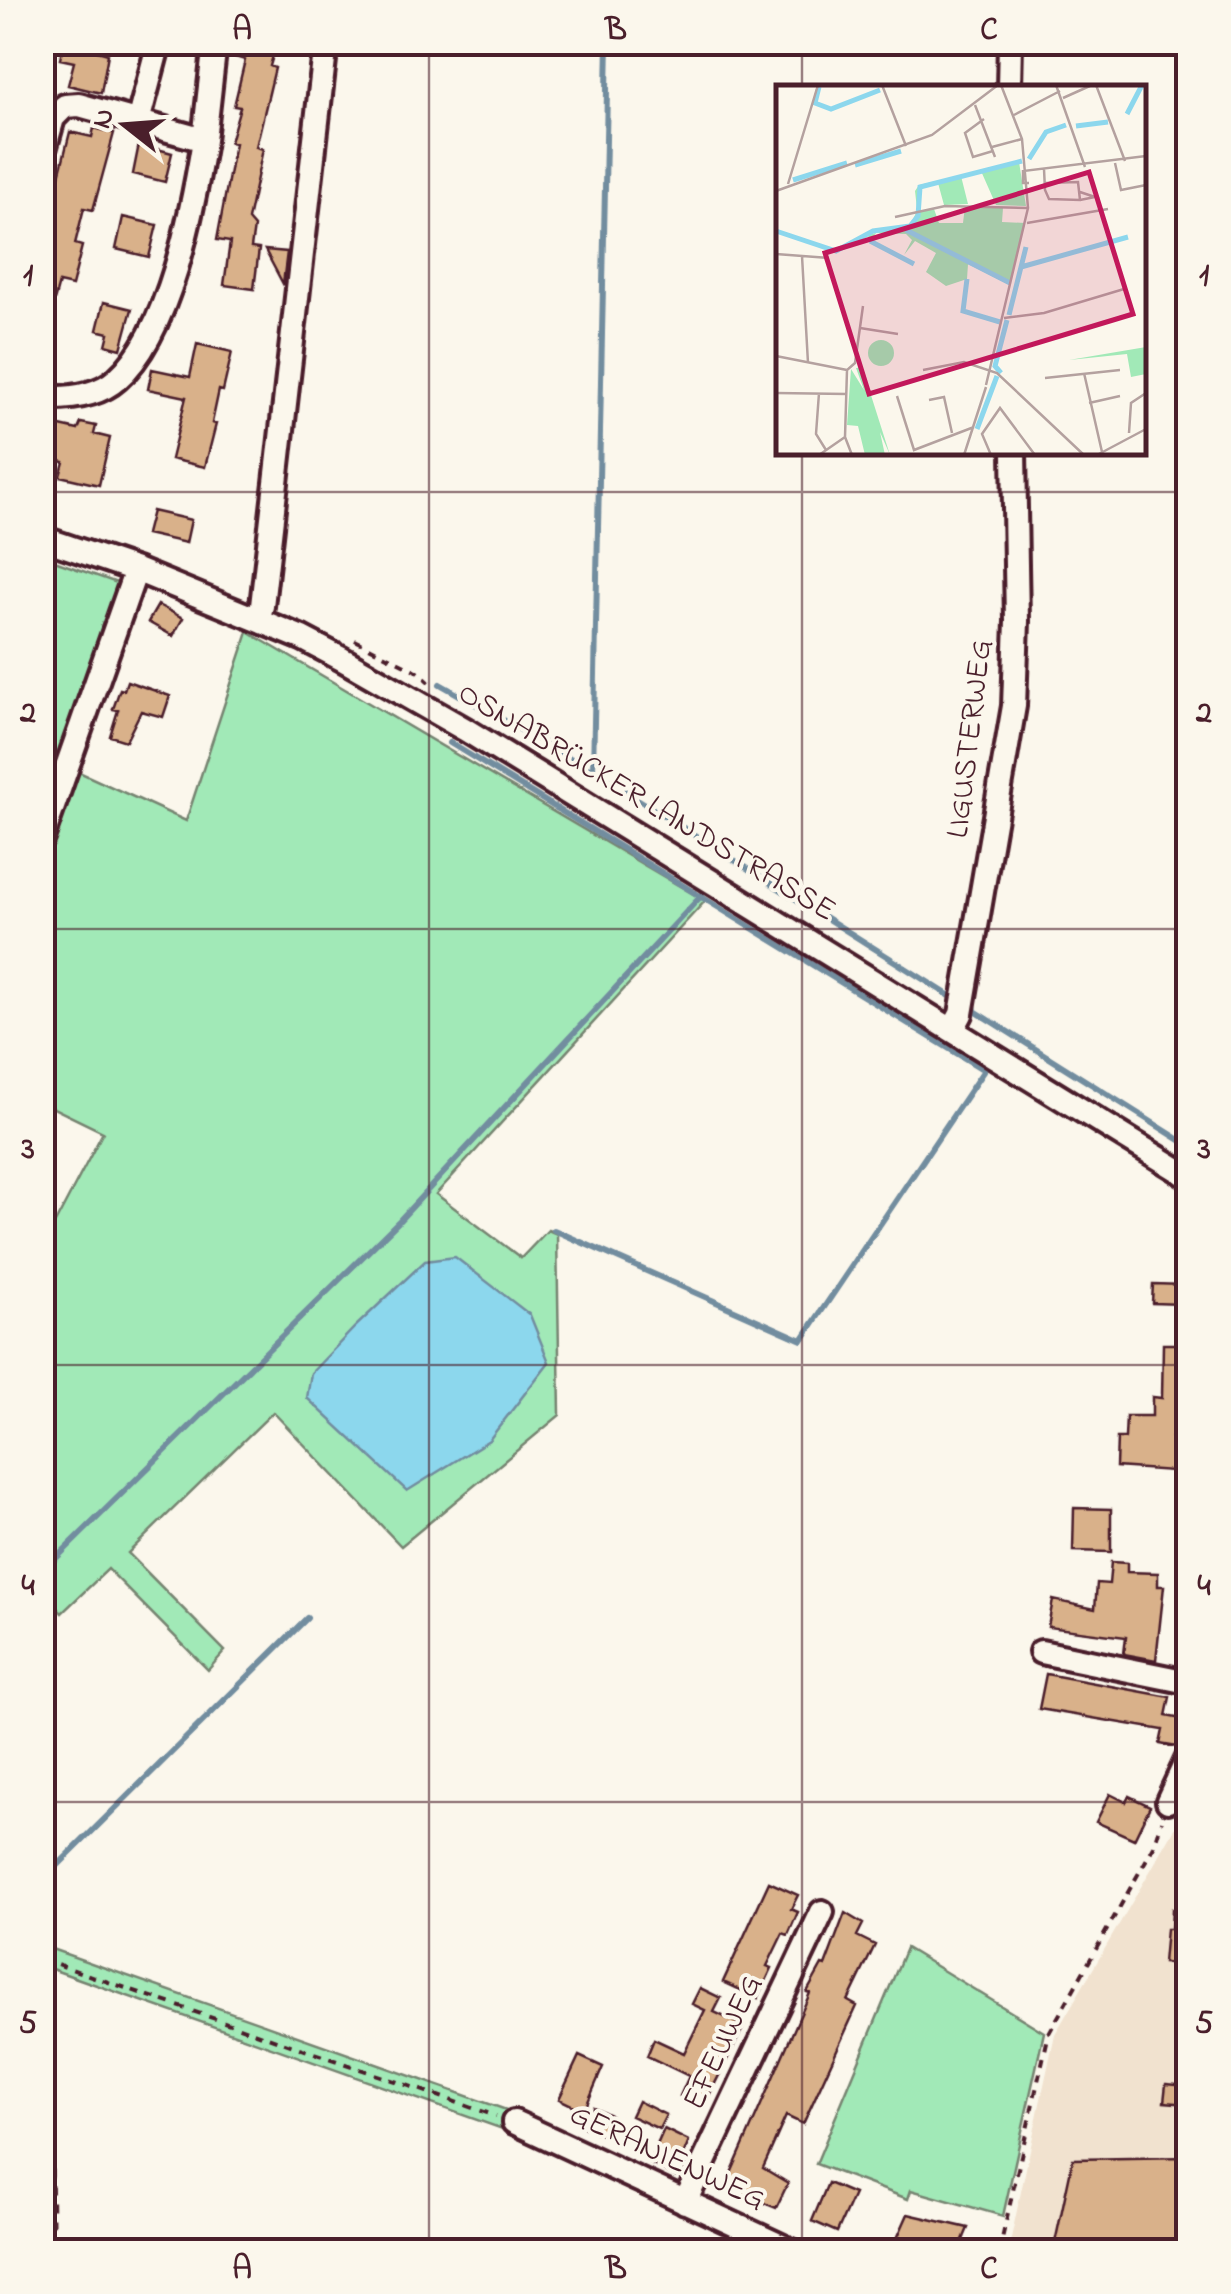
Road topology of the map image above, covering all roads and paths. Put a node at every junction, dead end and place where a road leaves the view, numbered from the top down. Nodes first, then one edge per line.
1 (159, 42) edge
2 (215, 42) edge
3 (326, 42) edge
4 (1010, 42) edge
5 (1009, 85) edge
6 (138, 122) junction
7 (204, 140) junction
8 (42, 157) edge
9 (42, 398) edge
10 (1014, 455) edge
11 (42, 538) edge
12 (136, 570) junction
13 (258, 620) junction
14 (42, 838) edge
15 (952, 1029) junction
16 (1188, 1176) edge
17 (1041, 1652) dead end
18 (1188, 1682) edge
19 (1188, 1758) edge
20 (1168, 1801) joint
21 (822, 1912) dead end
22 (42, 1959) edge
23 (42, 2010) edge
24 (514, 2122) joint
25 (684, 2202) junction
26 (53, 2252) edge
27 (794, 2252) edge
28 (999, 2252) edge

1 - 6 street
2 - 7 street
3 - 13 street
4 - 5 street
6 - 7 street
6 - 8 street
7 - 9 street
10 - 15 street, LIGUSTERWEG
11 - 12 street, OSNABRÜCKER LANDSTRASSE
12 - 13 street, OSNABRÜCKER LANDSTRASSE
12 - 14 street
13 - 15 street, OSNABRÜCKER LANDSTRASSE
15 - 16 street, OSNABRÜCKER LANDSTRASSE
17 - 18 street
19 - 20 street
20 - 28 path
21 - 25 street, EFEUWEG
22 - 24 path
23 - 26 path
24 - 25 street, GERANIENWEG
25 - 27 street, GERANIENWEG

